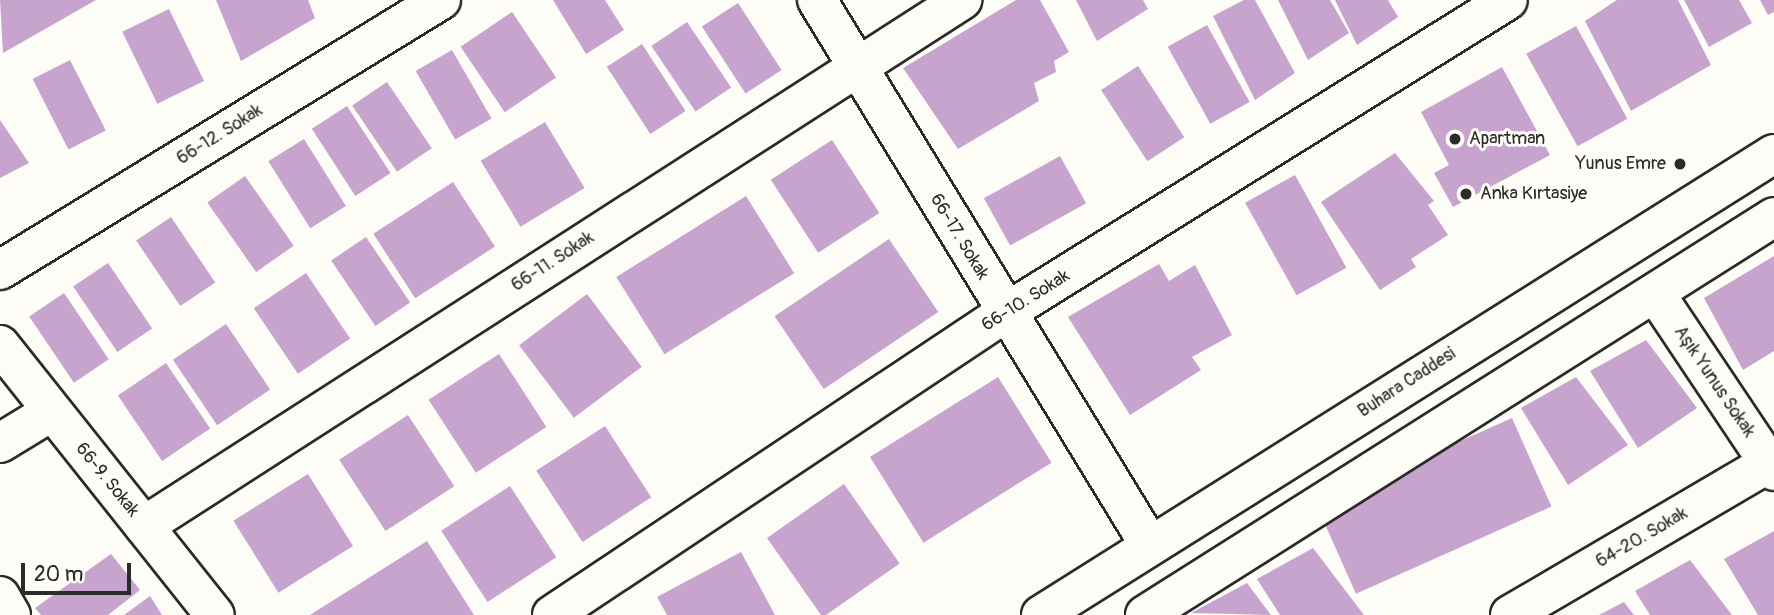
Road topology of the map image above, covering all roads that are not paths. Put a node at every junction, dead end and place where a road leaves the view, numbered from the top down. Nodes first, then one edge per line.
1 (441, 0) edge
2 (817, 0) edge
3 (962, 0) edge
4 (1508, 0) edge
5 (857, 66) junction
6 (1774, 154) edge
7 (1774, 217) edge
8 (0, 271) edge
9 (1655, 293) junction
10 (1005, 313) junction
11 (0, 345) edge
12 (51, 412) junction
13 (0, 443) edge
14 (1772, 465) edge
15 (144, 526) junction
16 (1149, 544) junction
17 (0, 596) edge
18 (11, 615) edge
19 (215, 615) edge
20 (552, 615) edge
21 (1041, 615) edge
22 (1145, 615) edge
23 (1510, 615) edge

1 - 8 street, 66-12. Sokak
2 - 5 street, 66-17. Sokak
3 - 5 street, 66-11. Sokak
4 - 10 street, 66-10. Sokak
5 - 10 street, 66-17. Sokak
5 - 15 street, 66-11. Sokak
6 - 16 street, Buhara Caddesi
7 - 9 street
9 - 14 street, Aşık Yunus Sokak
9 - 22 street
10 - 16 street, 66-17. Sokak
10 - 20 street, 66-10. Sokak
11 - 12 street, 66-9. Sokak
12 - 13 street
12 - 15 street, 66-9. Sokak
14 - 23 street, 64-20. Sokak
15 - 19 street, 66-9. Sokak
16 - 21 street, Buhara Caddesi
17 - 18 street

